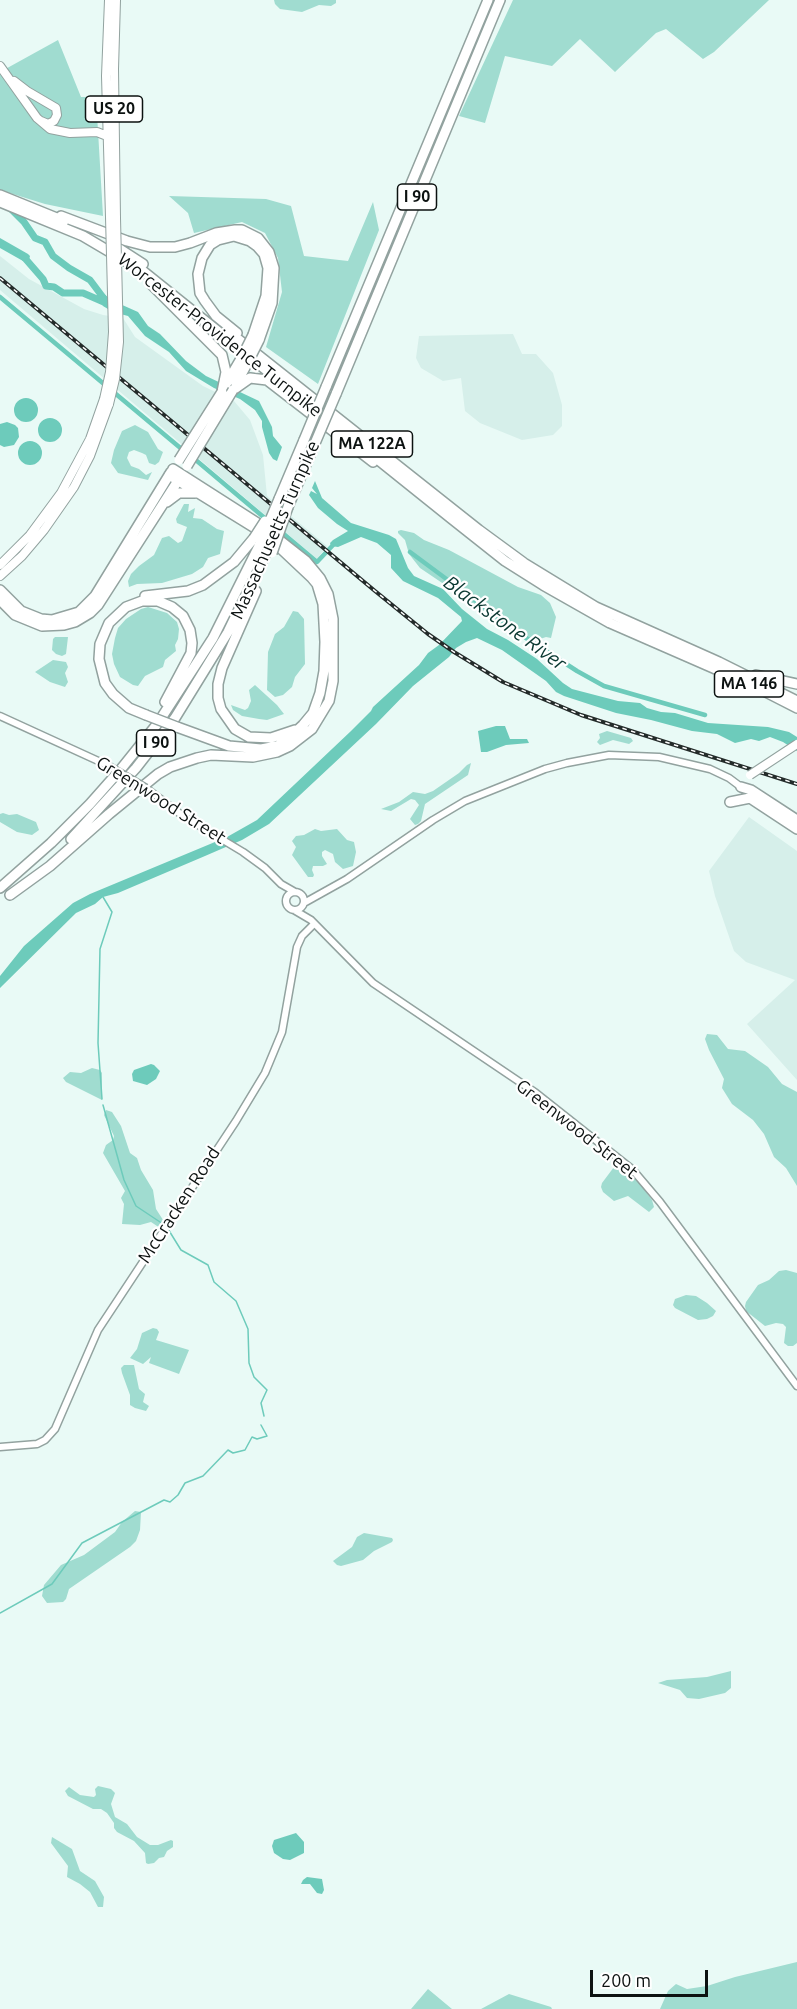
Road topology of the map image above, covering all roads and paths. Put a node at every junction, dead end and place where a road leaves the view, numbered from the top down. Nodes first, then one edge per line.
1 (109, 0) edge
2 (116, 0) edge
3 (488, 0) edge
4 (500, 0) edge
5 (110, 44) junction
6 (1, 68) edge
7 (37, 118) junction
8 (107, 135) junction
9 (0, 195) edge
10 (0, 202) edge
11 (33, 211) junction
12 (113, 218) junction
13 (130, 263) junction
14 (256, 338) junction
15 (265, 359) junction
16 (232, 383) junction
17 (107, 402) junction
18 (178, 471) junction
19 (199, 494) junction
20 (161, 508) junction
21 (452, 519) junction
22 (264, 546) junction
23 (0, 565) edge
24 (0, 576) edge
25 (0, 590) edge
26 (0, 600) edge
27 (0, 610) edge
28 (22, 620) junction
29 (719, 662) junction
30 (700, 663) junction
31 (797, 684) edge
32 (797, 701) edge
33 (797, 708) edge
34 (0, 716) edge
35 (797, 716) edge
36 (145, 718) junction
37 (308, 719) junction
38 (175, 729) junction
39 (797, 744) edge
40 (262, 755) junction
41 (121, 769) junction
42 (741, 787) junction
43 (750, 798) junction
44 (730, 802) dead end
45 (797, 820) edge
46 (797, 829) edge
47 (281, 884) junction
48 (0, 888) edge
49 (297, 892) junction
50 (318, 894) junction
51 (9, 895) junction
52 (286, 898) junction
53 (1, 901) edge
54 (304, 903) junction
55 (294, 910) junction
56 (312, 922) junction
57 (797, 1386) edge
58 (0, 1447) edge

1 - 5 main road, US 20
2 - 5 main road, US 20
3 - 22 highway, Massachusetts Turnpike / I 90, bridge
4 - 22 highway, Massachusetts Turnpike / I 90, bridge
5 - 8 main road, US 20
5 - 12 main road, US 20
6 - 7 main road
6 - 7 main road
7 - 8 main road
8 - 12 main road, US 20
9 - 11 highway, Worcester-Providence Turnpike / MA 122A
10 - 11 highway, Worcester-Providence Turnpike / MA 122A
11 - 13 highway, Worcester-Providence Turnpike / MA 122A
11 - 14 highway
11 - 15 highway, Worcester-Providence Turnpike / MA 122A
12 - 17 main road, US 20, bridge
13 - 16 highway
13 - 21 highway, Worcester-Providence Turnpike / MA 122A
14 - 15 highway
14 - 16 highway, bridge
15 - 29 highway, Worcester-Providence Turnpike / MA 122A
16 - 18 highway, bridge
16 - 18 highway, bridge
16 - 21 highway
17 - 23 main road, US 20
17 - 24 main road, US 20
18 - 19 highway
18 - 20 highway
18 - 25 highway
18 - 40 highway
19 - 20 highway
19 - 37 highway
20 - 28 highway
21 - 30 highway, Worcester-Providence Turnpike / MA 122A
22 - 36 highway
22 - 37 highway
22 - 41 highway, Massachusetts Turnpike / I 90
22 - 51 highway, Massachusetts Turnpike / I 90
26 - 28 highway
27 - 28 highway
29 - 31 highway, MA 122A
29 - 32 highway, Worcester-Providence Turnpike / MA 146
30 - 33 highway, Worcester-Providence Turnpike / MA 146
30 - 35 highway, MA 122A
34 - 47 street, Greenwood Street, bridge
36 - 38 highway
36 - 41 highway
37 - 38 highway
38 - 40 highway
39 - 42 main road, bridge
40 - 51 highway
41 - 48 highway, Massachusetts Turnpike / I 90
42 - 43 highway
42 - 45 highway
42 - 50 street
43 - 44 highway
43 - 46 highway
47 - 49 street, Greenwood Street
47 - 52 street, Greenwood Street
49 - 50 street
49 - 52 street
49 - 54 street
50 - 54 street
51 - 53 highway, Massachusetts Turnpike / I 90
52 - 55 street
54 - 55 street
54 - 56 street, Greenwood Street
55 - 56 street, Greenwood Street
56 - 57 street, Greenwood Street
56 - 58 street, McCracken Road

